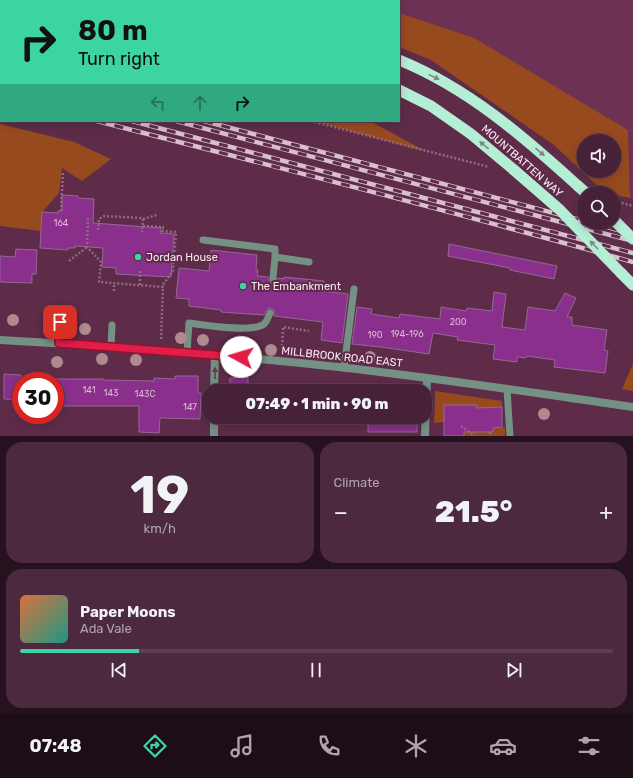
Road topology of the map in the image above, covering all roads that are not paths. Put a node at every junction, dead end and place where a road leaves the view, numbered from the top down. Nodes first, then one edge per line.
1 (400, 61) edge
2 (400, 90) edge
3 (579, 186) edge
4 (621, 227) edge
5 (633, 239) edge
6 (203, 240) dead end
7 (275, 257) junction
8 (309, 262) dead end
9 (273, 278) dead end
10 (633, 285) edge
11 (354, 289) dead end
12 (270, 313) dead end
13 (60, 322) dead end
14 (112, 325) dead end
15 (0, 340) edge
16 (59, 343) junction
17 (110, 346) junction
18 (186, 352) junction
19 (215, 355) junction
20 (344, 368) junction
21 (427, 378) junction
22 (214, 384) edge
23 (507, 389) junction
24 (633, 407) edge
25 (214, 424) edge
26 (214, 436) edge
27 (425, 436) edge
28 (510, 436) edge

1 -> 3 highway, MOUNTBATTEN WAY
10 -> 2 highway, MOUNTBATTEN WAY, bridge
4 - 5 highway, bridge
6 - 7 lane
7 - 8 lane
7 - 9 lane
11 - 20 lane
12 - 18 lane
13 - 16 lane
14 - 17 lane
15 - 16 street, MILLBROOK ROAD EAST
16 - 17 street, MILLBROOK ROAD EAST
17 - 18 street, MILLBROOK ROAD EAST
18 - 19 street, MILLBROOK ROAD EAST
19 - 20 street, MILLBROOK ROAD EAST
22 -> 19 street
20 - 21 street, MILLBROOK ROAD EAST
21 - 23 street, MILLBROOK ROAD EAST
21 - 27 street
23 - 24 street, MILLBROOK ROAD EAST
23 - 28 lane
25 - 26 street

